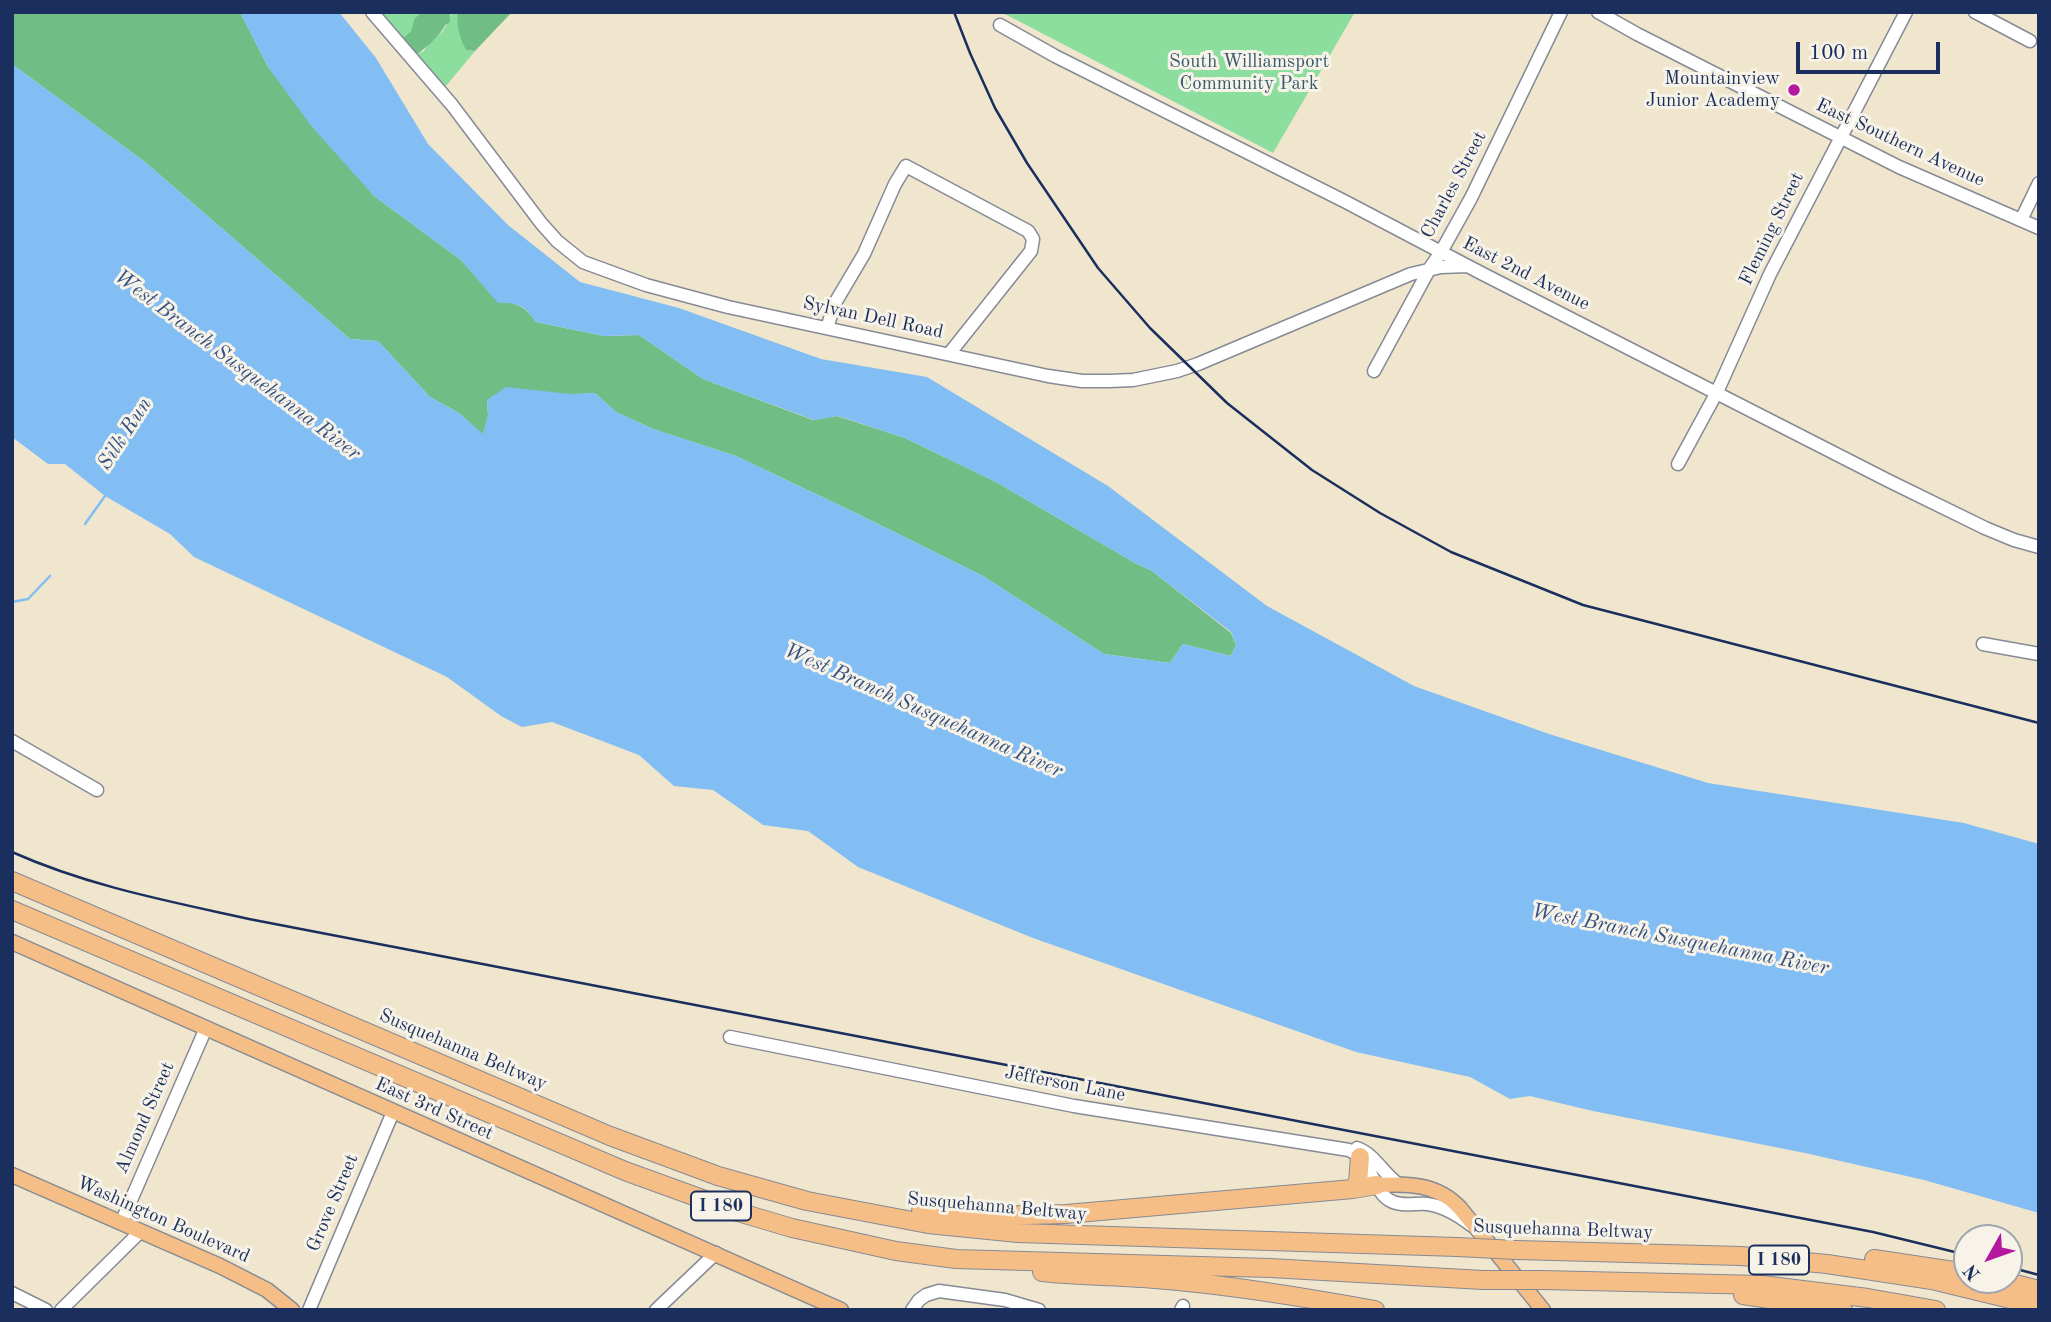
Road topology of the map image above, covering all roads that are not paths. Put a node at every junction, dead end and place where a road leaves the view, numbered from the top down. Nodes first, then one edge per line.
1 (372, 12) edge
2 (1561, 12) edge
3 (1598, 12) edge
4 (1906, 12) edge
5 (1975, 12) edge
6 (1000, 25) dead end
7 (2031, 41) dead end
8 (1839, 137) junction
9 (2039, 183) edge
10 (2021, 220) junction
11 (2039, 228) edge
12 (1441, 252) junction
13 (1467, 266) junction
14 (1430, 268) junction
15 (827, 328) junction
16 (949, 354) junction
17 (1374, 371) dead end
18 (1717, 392) junction
19 (1678, 464) dead end
20 (2039, 547) edge
21 (1983, 644) dead end
22 (2039, 654) edge
23 (12, 741) edge
24 (97, 790) dead end
25 (12, 881) edge
26 (12, 909) edge
27 (14, 947) edge
28 (206, 1028) junction
29 (730, 1037) dead end
30 (393, 1112) junction
31 (1355, 1153) junction
32 (12, 1175) edge
33 (718, 1176) junction
34 (1398, 1184) junction
35 (1377, 1185) junction
36 (1353, 1189) junction
37 (121, 1223) junction
38 (1479, 1231) junction
39 (140, 1232) junction
40 (716, 1253) junction
41 (1654, 1254) junction
42 (956, 1259) junction
43 (1953, 1271) edge
44 (1632, 1282) junction
45 (12, 1293) edge
46 (2039, 1306) edge
47 (46, 1310) edge
48 (61, 1310) edge
49 (292, 1310) edge
50 (309, 1310) edge
51 (656, 1310) edge
52 (841, 1310) edge
53 (912, 1310) edge
54 (1039, 1310) edge
55 (1375, 1310) edge
56 (1543, 1310) edge
57 (1843, 1310) edge
58 (1936, 1310) edge

1 - 15 street, Sylvan Dell Road
2 - 12 street, Charles Street
3 - 8 street, East Southern Avenue
4 - 8 street, Fleming Street
5 - 7 street
6 - 12 street, East 2nd Avenue
8 - 10 street, East Southern Avenue
8 - 18 street, Fleming Street
9 - 10 street
10 - 11 street, East Southern Avenue
12 - 13 street, East 2nd Avenue
12 - 14 street, Charles Street
13 - 14 street, Sylvan Dell Road
13 - 18 street, East 2nd Avenue
14 - 16 street, Sylvan Dell Road
14 - 17 street, Charles Street
15 - 16 street, Sylvan Dell Road
15 - 16 street
18 - 19 street, Fleming Street
18 - 20 street, East 2nd Avenue
21 - 22 street
23 - 24 street
25 - 33 highway, Susquehanna Beltway / I 180
26 - 42 highway, I 180
27 - 28 main road, East 3rd Street
28 - 30 main road, East 3rd Street
28 - 37 street, Almond Street
29 - 31 street, Jefferson Lane
30 - 40 main road, East 3rd Street
30 - 50 street, Grove Street
31 - 34 street, Jefferson Lane
31 - 35 street
31 - 36 highway
32 - 37 main road, Washington Boulevard
33 - 36 highway
33 - 41 highway, Susquehanna Beltway / I 180, bridge
34 - 35 main road
34 - 38 main road
35 - 36 highway
35 - 38 street
37 - 39 main road, Washington Boulevard
38 - 56 main road
39 - 48 street
39 - 49 main road, Washington Boulevard
40 - 51 street
40 - 52 main road, East 3rd Street
41 - 43 highway
41 - 46 highway, Susquehanna Beltway / I 180
42 - 44 highway, I 180, bridge
42 - 55 highway
44 - 57 highway
44 - 58 highway, I 180
45 - 47 street
53 - 54 street

